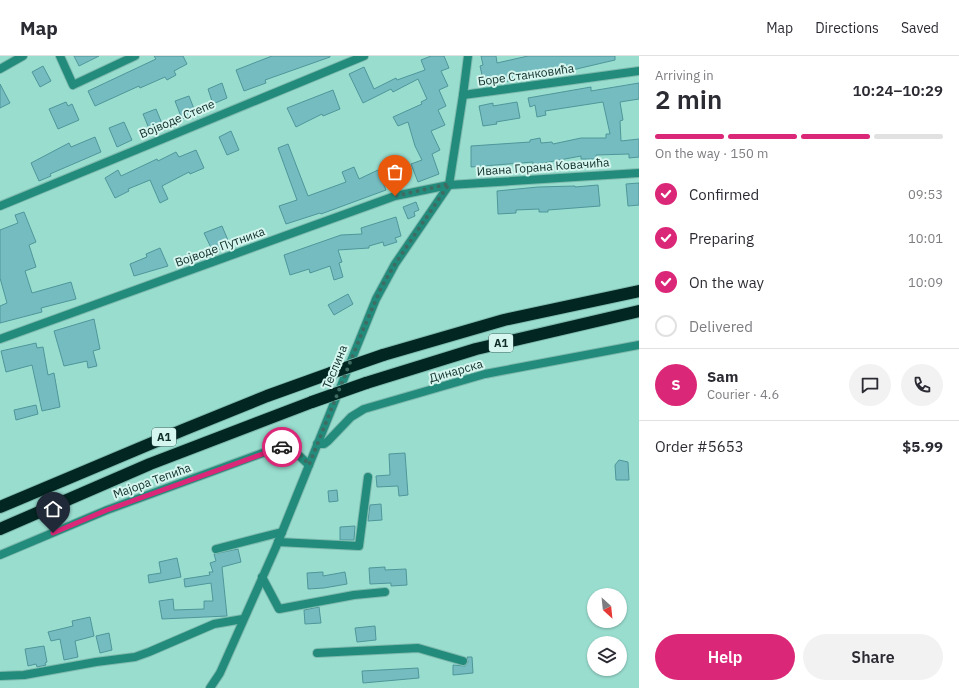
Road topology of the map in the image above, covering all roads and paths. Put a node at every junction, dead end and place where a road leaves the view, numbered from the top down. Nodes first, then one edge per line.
1 (23, 56) edge
2 (60, 56) edge
3 (135, 56) edge
4 (364, 56) edge
5 (468, 56) edge
6 (0, 69) edge
7 (639, 71) edge
8 (463, 95) junction
9 (639, 173) edge
10 (449, 184) junction
11 (0, 206) edge
12 (639, 290) edge
13 (639, 311) edge
14 (0, 339) edge
15 (639, 345) edge
16 (317, 444) junction
17 (309, 465) junction
18 (368, 477) dead end
19 (0, 507) edge
20 (0, 529) edge
21 (282, 532) junction
22 (278, 542) junction
23 (216, 549) dead end
24 (0, 555) edge
25 (262, 577) junction
26 (385, 592) dead end
27 (243, 619) junction
28 (317, 653) dead end
29 (463, 661) dead end
30 (0, 676) edge
31 (210, 688) edge

1 - 6 street
2 - 3 street
4 - 11 street, Војводе Степе
5 - 8 street, Теслина
7 - 8 street, Боре Станковића
8 - 10 street, Теслина
9 - 10 street, Ивана Горана Ковачића
10 - 14 street, Војводе Путника
10 - 16 street, Теслина
12 - 19 highway, A1, bridge
13 - 20 highway, A1, bridge
15 - 16 street, Динарска
16 - 17 street, Теслина
17 - 21 street, Теслина
17 - 24 street, Мајора Тепића
18 - 22 street
21 - 22 street, Теслина
21 - 23 street
22 - 25 street, Теслина
25 - 26 street
25 - 27 street, Теслина
27 - 30 street
27 - 31 street, Теслина
28 - 29 street

